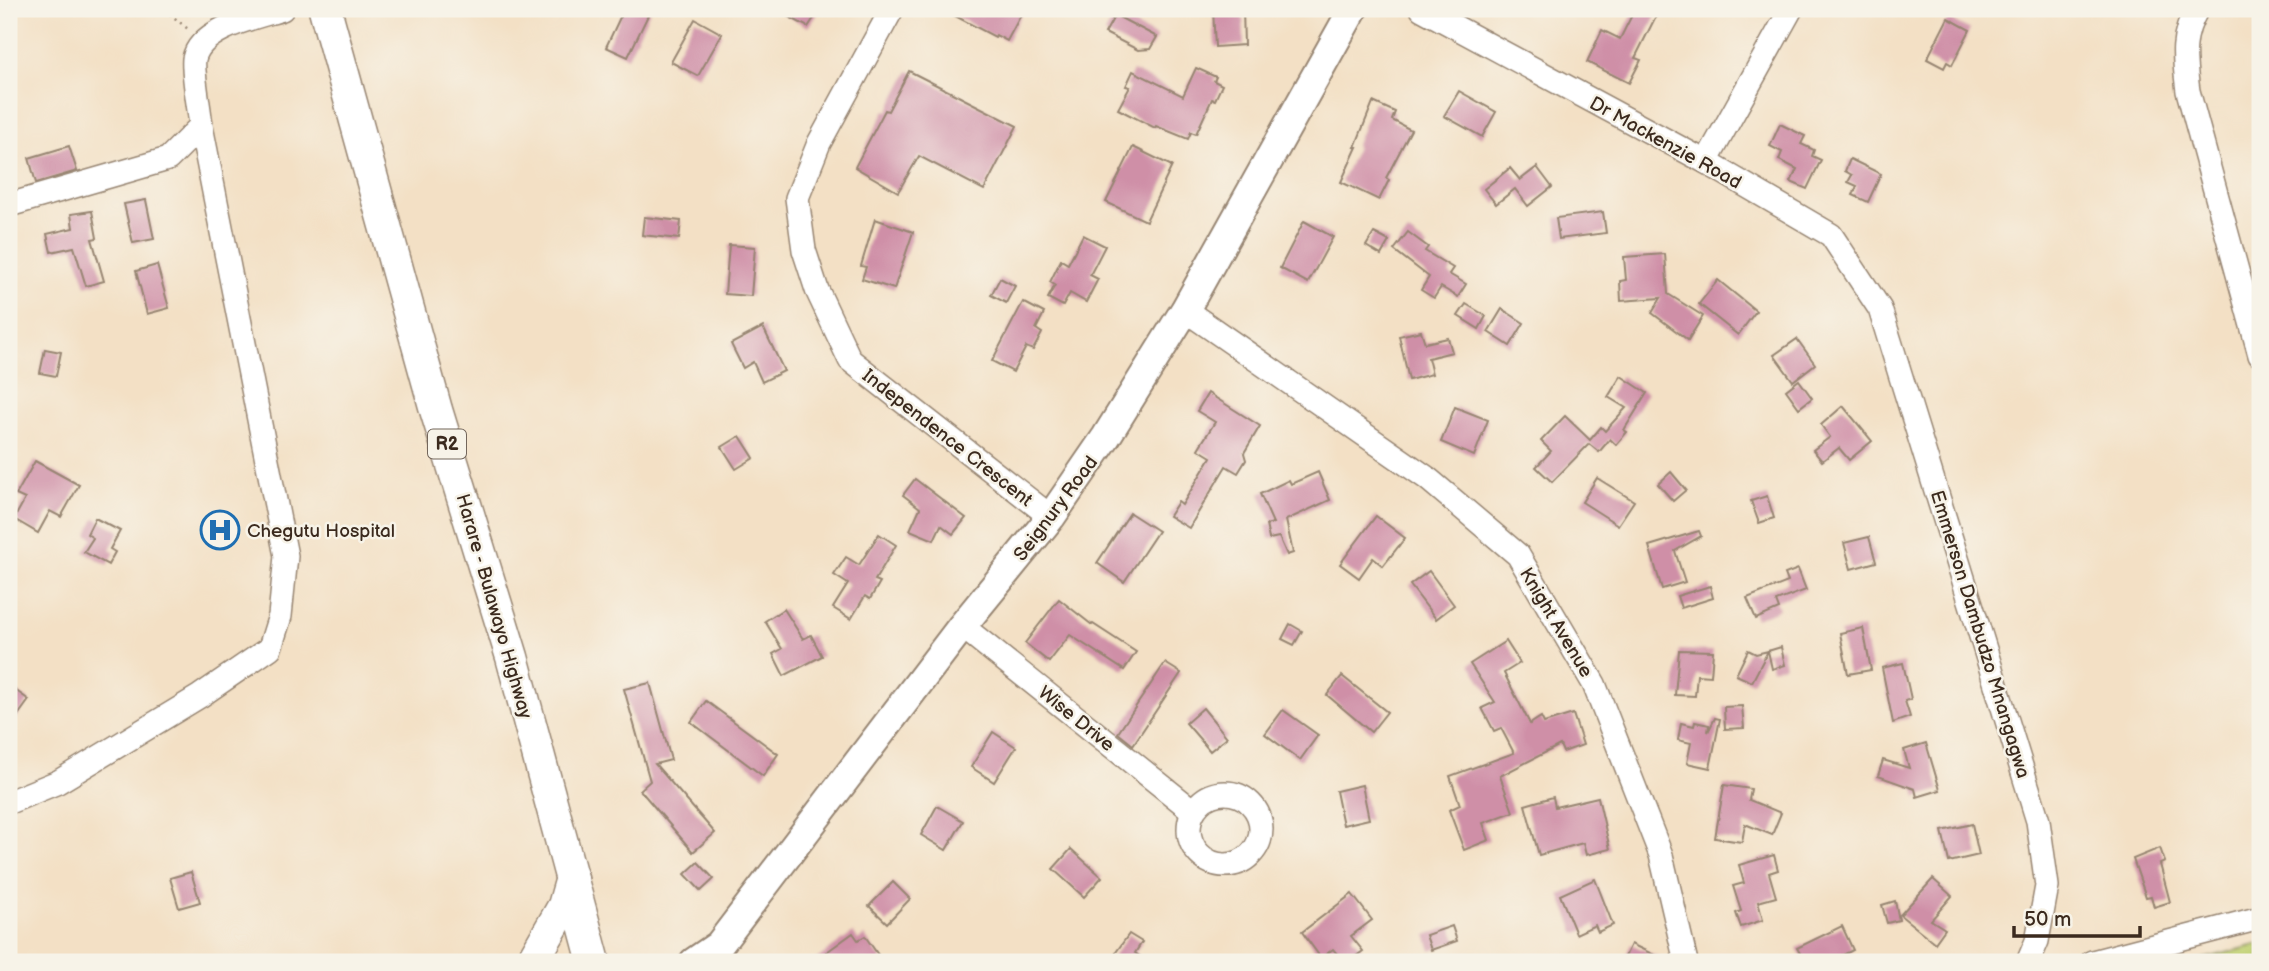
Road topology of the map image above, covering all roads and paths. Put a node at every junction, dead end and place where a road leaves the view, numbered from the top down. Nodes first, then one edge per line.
1 (164, 9) edge
2 (282, 9) edge
3 (325, 9) edge
4 (892, 9) edge
5 (1353, 9) edge
6 (1422, 9) edge
7 (1791, 9) edge
8 (2197, 9) edge
9 (204, 43) junction
10 (201, 126) junction
11 (1706, 162) junction
12 (9, 205) edge
13 (1880, 309) joint
14 (1185, 310) junction
15 (2258, 341) edge
16 (1051, 517) junction
17 (962, 626) junction
18 (9, 802) edge
19 (1193, 811) dead end
20 (572, 878) junction
21 (2260, 918) edge
22 (532, 962) edge
23 (594, 962) edge
24 (694, 962) edge
25 (1686, 962) edge
26 (2028, 962) edge
27 (2092, 962) edge

1 - 9 path
2 - 9 street
3 - 20 highway, Harare - Bulawayo Highway / R2
4 - 16 street, Independence Crescent
5 - 14 main road, Seignury Road
6 - 11 street, Dr Mackenzie Road
7 - 11 street
8 - 15 street
9 - 10 street
10 - 12 street
10 - 18 street
11 - 13 street, Dr Mackenzie Road
13 - 26 street, Emmerson Dambudzo Mnangagwa
14 - 16 main road, Seignury Road
14 - 25 street, Knight Avenue
16 - 17 main road, Seignury Road
17 - 19 street, Wise Drive
17 - 24 main road, Seignury Road
20 - 22 highway
20 - 23 highway, Harare - Bulawayo Highway / R2
21 - 27 street

